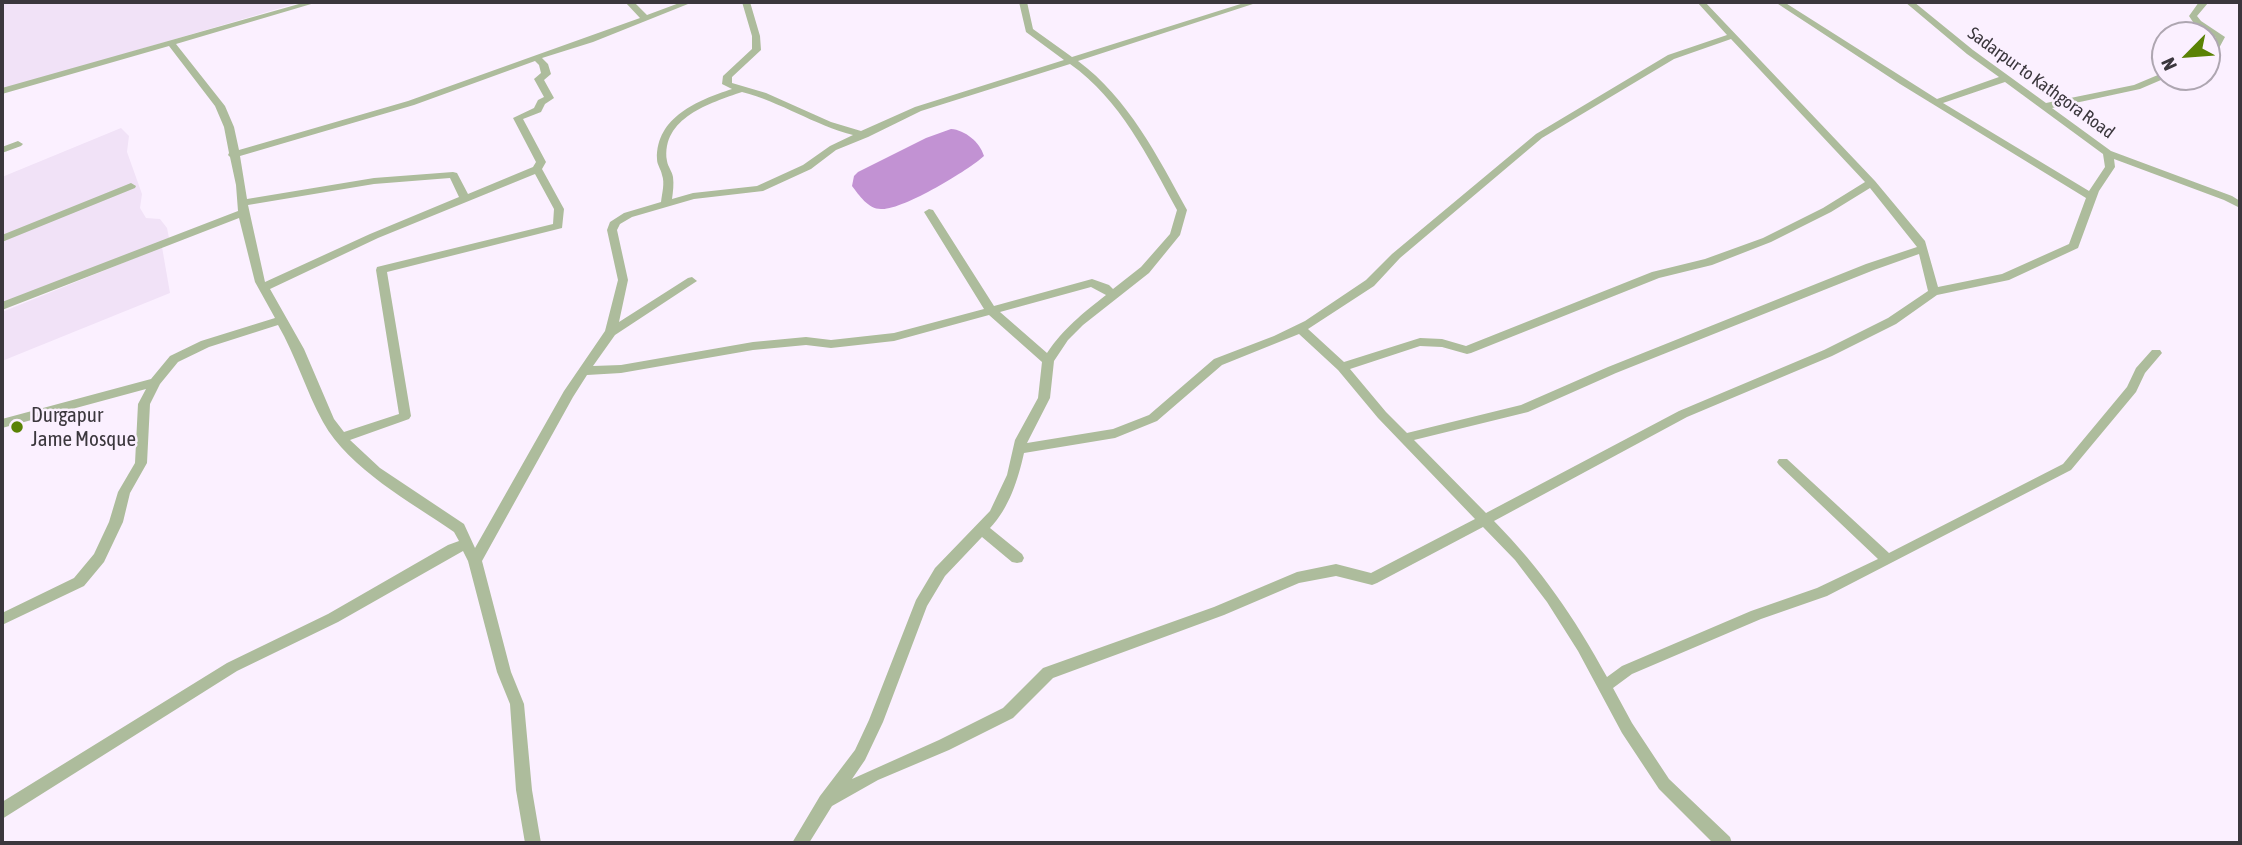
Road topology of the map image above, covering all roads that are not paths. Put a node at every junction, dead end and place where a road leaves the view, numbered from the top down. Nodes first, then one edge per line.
1 (314, 2) edge
2 (628, 2) edge
3 (689, 2) edge
4 (746, 2) edge
5 (1023, 2) edge
6 (1255, 2) edge
7 (1701, 2) edge
8 (1779, 2) edge
9 (1909, 2) edge
10 (2203, 2) edge
11 (645, 18) junction
12 (2197, 21) edge
13 (1732, 36) junction
14 (171, 43) junction
15 (536, 57) junction
16 (1071, 61) junction
17 (2006, 78) junction
18 (2151, 81) edge
19 (738, 90) junction
20 (2, 91) edge
21 (1936, 102) junction
22 (2046, 106) junction
23 (865, 135) junction
24 (18, 144) dead end
25 (2, 150) edge
26 (2108, 153) junction
27 (233, 155) junction
28 (537, 169) junction
29 (1871, 183) junction
30 (131, 186) dead end
31 (2091, 197) junction
32 (465, 198) junction
33 (666, 204) junction
34 (2240, 205) edge
35 (243, 208) junction
36 (929, 212) dead end
37 (2, 239) edge
38 (1923, 249) junction
39 (692, 281) dead end
40 (263, 288) junction
41 (1934, 292) junction
42 (1113, 295) junction
43 (2, 306) edge
44 (990, 309) junction
45 (280, 320) junction
46 (1300, 328) junction
47 (611, 332) junction
48 (2156, 353) dead end
49 (1048, 361) junction
50 (1342, 367) junction
51 (583, 371) junction
52 (155, 382) junction
53 (2, 423) edge
54 (342, 438) junction
55 (1405, 438) junction
56 (1019, 449) junction
57 (1783, 462) dead end
58 (1486, 522) junction
59 (981, 529) junction
60 (467, 544) junction
61 (1017, 558) dead end
62 (475, 561) junction
63 (1888, 561) junction
64 (2, 620) edge
65 (1605, 686) junction
66 (826, 800) junction
67 (2, 811) edge
68 (533, 843) edge
69 (800, 843) edge
70 (1724, 843) edge

1 - 14 street
2 - 11 street
3 - 11 street
4 - 19 street
5 - 16 street
6 - 16 street
7 - 13 street
8 - 21 street
9 - 17 street, Sadarpur to Kathgora Road
10 - 12 street
11 - 15 street
13 - 29 street
13 - 46 street
14 - 20 street
14 - 27 street
15 - 27 street
15 - 28 street
16 - 23 street
16 - 42 street
17 - 21 street
17 - 22 street, Sadarpur to Kathgora Road
18 - 22 street
19 - 23 street
19 - 33 street
21 - 31 street
22 - 26 street, Sadarpur to Kathgora Road
23 - 33 street
24 - 25 street
26 - 31 street
26 - 34 street, Sadarpur to Kathgora Road
27 - 35 street
28 - 32 street
28 - 54 street
29 - 38 street
29 - 50 street
30 - 37 street
31 - 41 street
32 - 35 street
32 - 40 street
33 - 47 street
35 - 40 street
35 - 43 street
36 - 44 street
38 - 41 street
38 - 55 street
39 - 47 street
40 - 45 street
41 - 58 street
42 - 44 street
42 - 49 street
44 - 49 street
44 - 51 street
45 - 52 street
45 - 54 street
46 - 50 street
46 - 56 street
47 - 51 street
48 - 63 street
49 - 56 street
50 - 55 street
51 - 62 street
52 - 53 street
52 - 64 street
54 - 60 street
55 - 58 street
56 - 59 street
57 - 63 street
58 - 65 street
58 - 66 street
59 - 61 street
59 - 66 street
60 - 62 street
60 - 67 street
62 - 68 street
63 - 65 street
65 - 70 street
66 - 69 street

